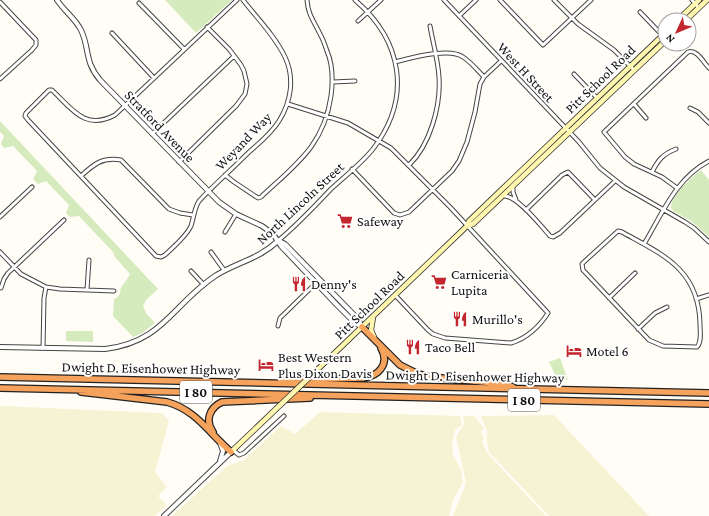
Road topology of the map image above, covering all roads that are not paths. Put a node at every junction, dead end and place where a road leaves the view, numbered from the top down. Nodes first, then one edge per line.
1 (57, 0) edge
2 (237, 0) edge
3 (244, 0) edge
4 (307, 0) edge
5 (355, 0) edge
6 (380, 0) edge
7 (444, 0) edge
8 (476, 0) edge
9 (500, 0) edge
10 (554, 0) edge
11 (592, 0) edge
12 (707, 0) edge
13 (696, 1) edge
14 (0, 2) edge
15 (139, 3) dead end
16 (700, 8) junction
17 (368, 12) junction
18 (640, 12) dead end
19 (686, 12) edge
20 (695, 12) edge
21 (459, 16) junction
22 (572, 19) junction
23 (358, 21) dead end
24 (430, 26) dead end
25 (207, 27) junction
26 (657, 30) edge
27 (112, 33) dead end
28 (657, 44) edge
29 (184, 49) junction
30 (436, 54) junction
31 (234, 56) junction
32 (501, 61) junction
33 (395, 62) junction
34 (632, 68) junction
35 (709, 68) edge
36 (574, 74) dead end
37 (484, 77) junction
38 (154, 78) junction
39 (1, 79) edge
40 (355, 81) dead end
41 (333, 82) junction
42 (599, 100) junction
43 (288, 104) junction
44 (634, 104) junction
45 (125, 106) junction
46 (690, 108) dead end
47 (327, 116) junction
48 (646, 118) dead end
49 (709, 123) edge
50 (567, 130) junction
51 (152, 134) junction
52 (379, 140) junction
53 (676, 149) dead end
54 (709, 161) edge
55 (179, 162) junction
56 (409, 165) junction
57 (352, 169) junction
58 (652, 172) junction
59 (226, 175) junction
60 (81, 176) junction
61 (615, 181) junction
62 (514, 186) junction
63 (32, 187) dead end
64 (677, 188) junction
65 (432, 190) junction
66 (208, 192) junction
67 (503, 196) junction
68 (516, 200) junction
69 (595, 200) junction
70 (526, 210) junction
71 (664, 210) junction
72 (236, 214) junction
73 (193, 215) junction
74 (0, 217) edge
75 (64, 220) dead end
76 (467, 226) junction
77 (225, 232) dead end
78 (279, 240) junction
79 (709, 242) edge
80 (644, 244) junction
81 (0, 252) edge
82 (211, 252) dead end
83 (89, 260) dead end
84 (14, 267) junction
85 (224, 270) junction
86 (191, 271) dead end
87 (635, 273) dead end
88 (318, 281) junction
89 (204, 285) junction
90 (46, 287) junction
91 (1, 288) dead end
92 (87, 290) junction
93 (114, 291) dead end
94 (395, 295) junction
95 (709, 296) edge
96 (609, 298) junction
97 (696, 299) junction
98 (667, 307) dead end
99 (375, 314) junction
100 (278, 326) dead end
101 (362, 327) junction
102 (638, 329) junction
103 (379, 344) junction
104 (0, 347) edge
105 (43, 348) junction
106 (0, 377) edge
107 (248, 383) junction
108 (0, 388) edge
109 (520, 389) junction
110 (71, 390) junction
111 (709, 393) edge
112 (321, 395) junction
113 (709, 404) edge
114 (284, 416) dead end
115 (217, 438) junction
116 (232, 451) junction
117 (219, 463) junction
118 (164, 516) edge

1 - 45 street, Stratford Avenue
2 - 25 street
3 - 43 street, Weyand Way
4 - 41 street
5 - 17 street, North Lincoln Street
6 - 17 street
7 - 21 street, West H Street
8 - 21 street
9 - 22 street
10 - 22 street
11 - 22 street
12 - 16 main road
13 - 16 street
13 - 19 main road
14 - 39 street
15 - 29 street
16 - 20 main road
17 - 23 street
17 - 33 street, North Lincoln Street
18 - 26 street
21 - 32 street, West H Street
22 - 34 street
24 - 30 street
25 - 29 street
25 - 31 street
27 - 38 street
28 - 34 main road, Pitt School Road
29 - 38 street
30 - 33 street
30 - 37 street
30 - 56 street
31 - 51 street
31 - 55 street
32 - 37 street
32 - 50 street, West H Street
33 - 52 street, North Lincoln Street
34 - 42 main road, Pitt School Road
35 - 44 street
36 - 42 street
37 - 65 street
38 - 45 street
40 - 41 street
41 - 47 street
42 - 50 main road, Pitt School Road
43 - 47 street
43 - 59 street, Weyand Way
44 - 48 street
44 - 58 street
45 - 51 street, Stratford Avenue
45 - 60 street
46 - 49 street
47 - 52 street
47 - 59 street
50 - 61 street, West H Street
50 - 62 main road, Pitt School Road
50 - 76 main road, Pitt School Road
51 - 55 street, Stratford Avenue
52 - 56 street
52 - 57 street, North Lincoln Street
53 - 58 street
54 - 64 street
55 - 66 street, Stratford Avenue
56 - 65 street
57 - 65 street
57 - 78 street, North Lincoln Street
58 - 64 street
59 - 66 street, Weyand Way
60 - 73 street
60 - 73 street, Weyand Way
61 - 69 street
61 - 71 street, West H Street
62 - 67 main road, Pitt School Road
62 - 68 street
63 - 74 street
64 - 71 street
65 - 76 street
66 - 72 street, Stratford Avenue
66 - 73 street, Weyand Way
67 - 68 street
67 - 76 main road, Pitt School Road
68 - 70 street
69 - 70 street
69 - 70 street
71 - 79 street, West H Street
71 - 80 street
72 - 77 street
72 - 78 street, Stratford Avenue
75 - 84 street
76 - 94 main road, Pitt School Road
76 - 94 street
78 - 85 street, North Lincoln Street
78 - 88 street, Stratford Avenue
80 - 96 street
80 - 97 street
81 - 84 street
82 - 85 street
83 - 92 street
84 - 90 street
84 - 91 street
85 - 89 street, North Lincoln Street
86 - 89 street
87 - 96 street
88 - 100 street
88 - 101 street, Stratford Avenue
89 - 105 street, North Lincoln Street
90 - 92 street
90 - 105 street
92 - 93 street
94 - 99 main road, Pitt School Road
95 - 97 street
96 - 102 street
97 - 102 street
98 - 102 street
99 - 101 main road, Pitt School Road
99 - 103 main road
101 - 103 highway
101 - 116 main road, Pitt School Road, bridge
103 - 107 highway
103 - 109 highway
104 - 105 street, North Lincoln Street
106 - 107 highway, Dwight D. Eisenhower Highway / I 80
107 - 109 highway, Dwight D. Eisenhower Highway / I 80
108 - 110 highway, Dwight D. Eisenhower Highway / I 80
109 - 111 highway, Dwight D. Eisenhower Highway / I 80
110 - 112 highway, Dwight D. Eisenhower Highway / I 80
110 - 115 highway
112 - 113 highway, Dwight D. Eisenhower Highway / I 80
112 - 115 highway
114 - 116 street
115 - 116 highway
115 - 117 street
116 - 117 street, Pitt School Road
117 - 118 street, Pitt School Road

